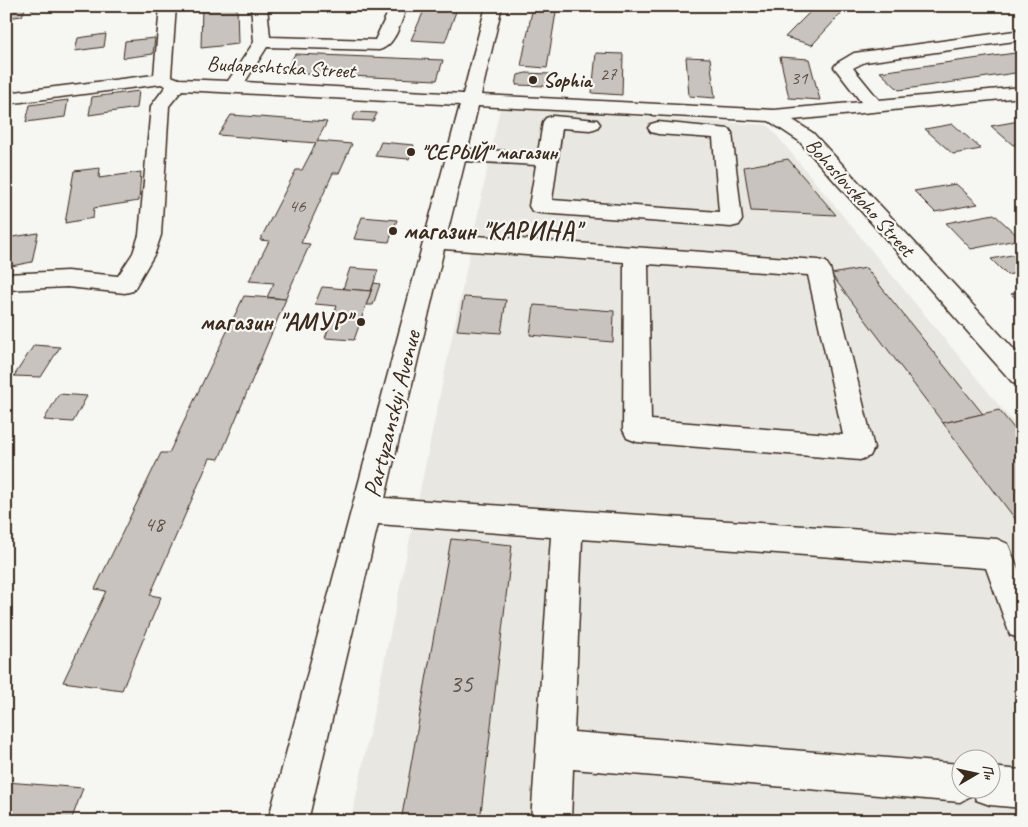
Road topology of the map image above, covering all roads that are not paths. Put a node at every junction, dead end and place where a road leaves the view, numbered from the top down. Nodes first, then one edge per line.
1 (168, 6) edge
2 (258, 6) edge
3 (399, 6) edge
4 (494, 6) edge
5 (1022, 35) edge
6 (262, 42) junction
7 (170, 81) junction
8 (233, 88) junction
9 (1022, 92) edge
10 (6, 99) edge
11 (472, 99) junction
12 (874, 108) junction
13 (774, 116) junction
14 (458, 154) junction
15 (547, 160) junction
16 (436, 242) junction
17 (636, 255) junction
18 (6, 282) edge
19 (1022, 376) edge
20 (367, 510) junction
21 (567, 524) junction
22 (1022, 623) edge
23 (555, 749) junction
24 (950, 783) edge
25 (1000, 787) edge
26 (1022, 789) edge
27 (288, 821) edge
28 (551, 821) edge

1 - 7 street
2 - 6 street
3 - 6 street
4 - 11 street, Partyzanskyi Avenue
5 - 12 street
6 - 8 street
7 - 8 street, Budapeshtska Street
7 - 10 street, Budapeshtska Street
7 - 18 street
8 - 11 street, Budapeshtska Street
9 - 12 street
11 - 13 street
11 - 14 street, Partyzanskyi Avenue
12 - 13 street
13 - 19 street, Bohoslovskoho Street
14 - 15 street
14 - 16 street, Partyzanskyi Avenue
15 - 15 street
16 - 17 street
16 - 20 street, Partyzanskyi Avenue
17 - 17 street
20 - 21 street
20 - 27 street, Partyzanskyi Avenue
21 - 22 street
21 - 23 street
23 - 24 street
23 - 28 street
25 - 26 street

